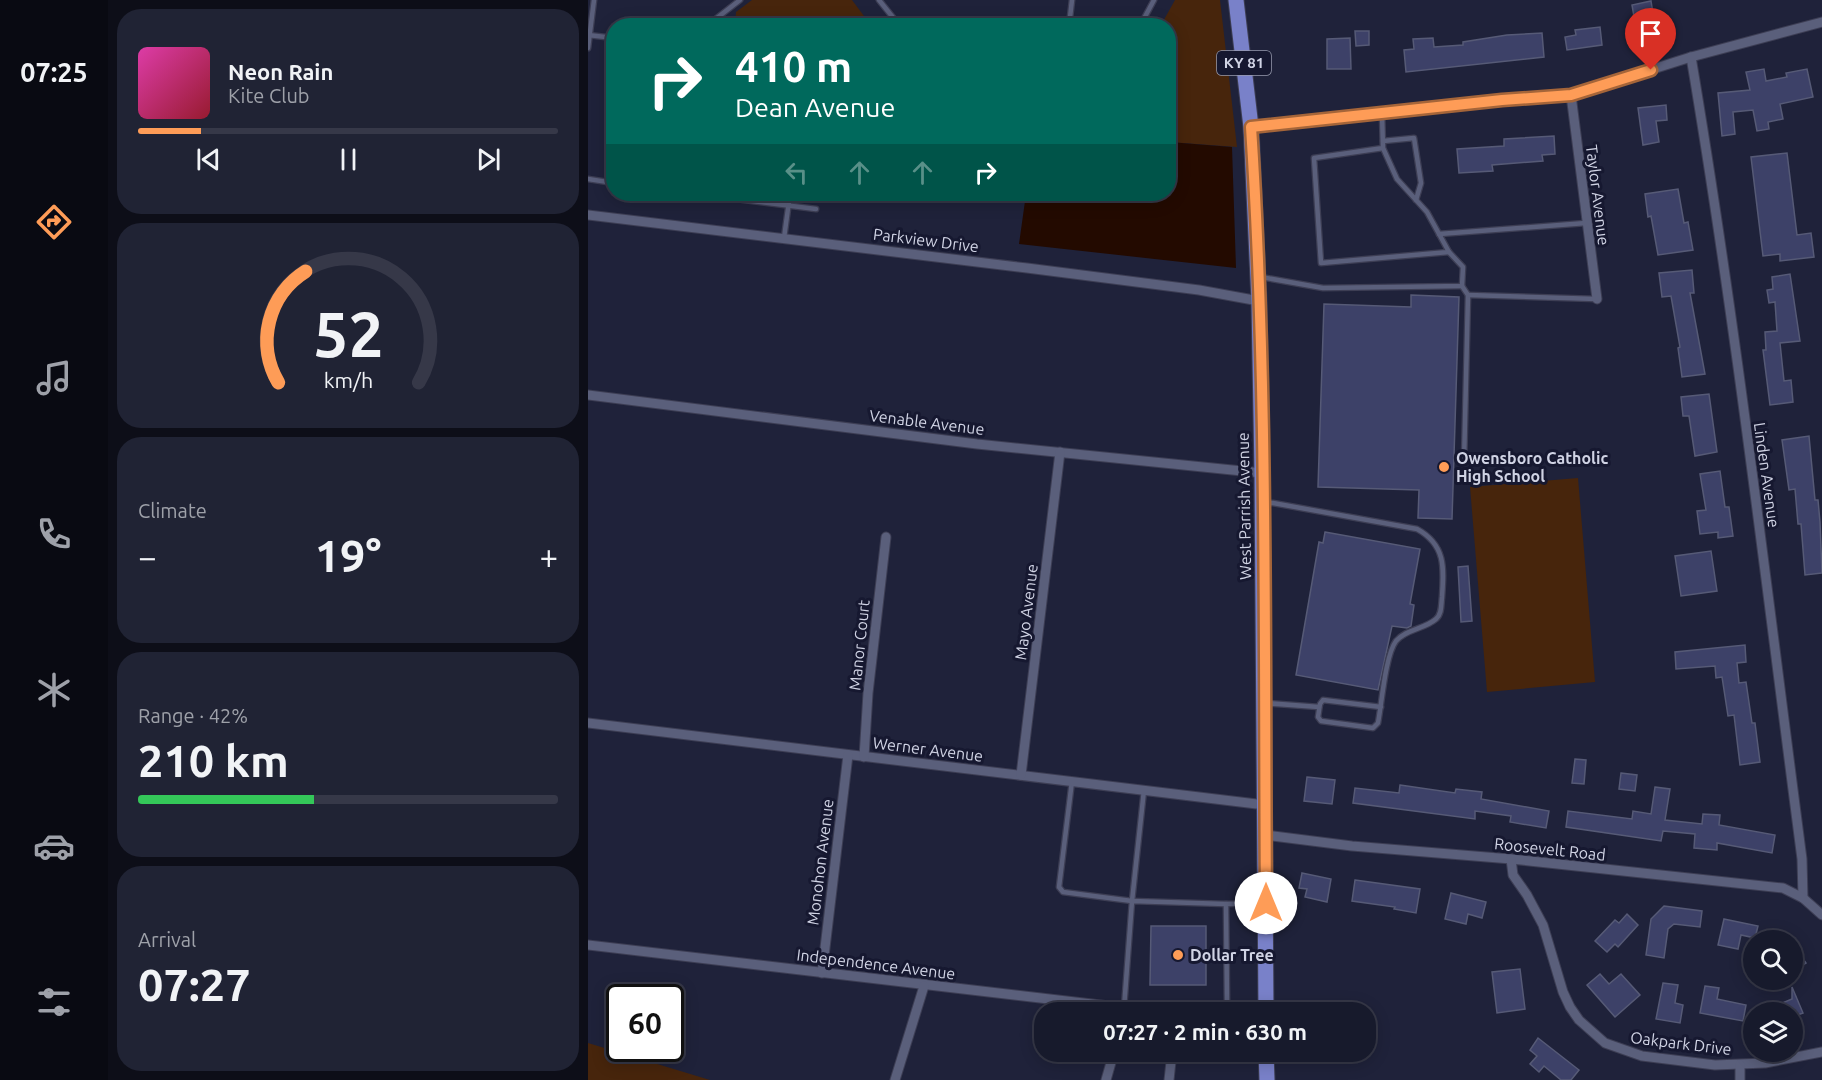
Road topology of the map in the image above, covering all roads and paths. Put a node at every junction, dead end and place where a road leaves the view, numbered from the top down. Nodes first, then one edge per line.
1 (594, 0) edge
2 (740, 0) edge
3 (879, 0) edge
4 (1072, 0) edge
5 (1154, 0) edge
6 (1236, 0) edge
7 (717, 18) edge
8 (893, 18) edge
9 (1070, 18) edge
10 (1144, 18) edge
11 (1822, 22) edge
12 (589, 35) edge
13 (606, 38) edge
14 (588, 48) edge
15 (1691, 57) junction
16 (1571, 95) junction
17 (1382, 113) junction
18 (1251, 127) junction
19 (1383, 141) junction
20 (1383, 148) junction
21 (588, 179) edge
22 (606, 182) edge
23 (1416, 200) junction
24 (755, 201) edge
25 (789, 201) edge
26 (772, 203) joint
27 (788, 205) junction
28 (816, 209) dead end
29 (588, 215) edge
30 (1586, 223) junction
31 (1439, 234) junction
32 (784, 238) junction
33 (1449, 252) junction
34 (1258, 277) junction
35 (1462, 286) junction
36 (1468, 295) junction
37 (1597, 299) joint
38 (1259, 301) junction
39 (588, 395) edge
40 (1060, 452) junction
41 (1464, 463) dead end
42 (1262, 473) junction
43 (1263, 504) junction
44 (886, 537) dead end
45 (1264, 703) junction
46 (1320, 707) junction
47 (1381, 707) junction
48 (588, 723) edge
49 (848, 755) junction
50 (864, 757) junction
51 (1021, 775) junction
52 (1072, 781) junction
53 (1144, 790) junction
54 (1265, 805) junction
55 (1265, 835) junction
56 (1511, 859) junction
57 (1803, 898) junction
58 (1132, 902) junction
59 (1266, 903) junction
60 (1226, 904) junction
61 (1822, 915) edge
62 (588, 945) edge
63 (822, 973) junction
64 (924, 986) junction
65 (1057, 1002) edge
66 (1124, 1002) edge
67 (1227, 1002) edge
68 (1266, 1002) edge
69 (1822, 1052) edge
70 (1111, 1062) edge
71 (1171, 1062) edge
72 (1266, 1062) edge
73 (1740, 1065) junction
74 (895, 1080) edge
75 (1106, 1080) edge
76 (1169, 1080) edge
77 (1267, 1080) edge
78 (1740, 1080) edge

1 - 12 lane
2 - 7 lane
3 - 8 lane
4 - 9 lane
5 - 10 lane
6 - 18 main road, West Parrish Avenue / KY 81
11 - 15 street
12 - 13 lane
12 - 14 lane
15 - 16 street
15 - 57 street, Linden Avenue
16 - 17 street
16 - 30 street, Taylor Avenue
17 - 18 street
17 - 19 lane
18 - 34 main road, West Parrish Avenue / KY 81
19 - 20 lane
19 - 23 lane
20 - 23 lane
20 - 33 lane
21 - 22 lane
23 - 31 lane
24 - 26 lane
25 - 27 lane
26 - 27 lane
27 - 28 lane
27 - 32 lane
29 - 32 street, Parkview Drive
30 - 31 lane
30 - 37 street, Taylor Avenue
31 - 33 lane
32 - 38 street, Parkview Drive
33 - 35 lane
34 - 35 lane
34 - 38 main road, West Parrish Avenue / KY 81
35 - 36 lane
36 - 37 lane
36 - 41 lane
38 - 42 main road, West Parrish Avenue / KY 81
39 - 40 street, Venable Avenue
40 - 42 street, Venable Avenue
40 - 51 street, Mayo Avenue
42 - 43 main road, West Parrish Avenue / KY 81
43 - 45 main road, West Parrish Avenue / KY 81
43 - 47 lane
44 - 50 street, Manor Court
45 - 46 lane
45 - 54 main road, West Parrish Avenue / KY 81
46 - 47 lane
46 - 47 lane
48 - 49 street, Werner Avenue
49 - 50 street, Werner Avenue
49 - 63 street, Monohon Avenue
50 - 51 street, Werner Avenue
51 - 52 street, Werner Avenue
52 - 53 street, Werner Avenue
52 - 58 lane
53 - 54 street, Werner Avenue
53 - 58 lane
54 - 55 main road, West Parrish Avenue / KY 81
55 - 56 street, Roosevelt Road
55 - 59 main road, West Parrish Avenue / KY 81
56 - 57 street, Roosevelt Road
56 - 73 street, Oakpark Drive
57 - 61 street, Roosevelt Road
58 - 60 lane
58 - 66 lane
59 - 60 lane
59 - 68 main road, West Parrish Avenue / KY 81
60 - 67 lane
62 - 63 street, Independence Avenue
63 - 64 street, Independence Avenue
64 - 65 street, Independence Avenue
64 - 74 street
69 - 73 street, Oakpark Drive
70 - 75 street
71 - 76 street
72 - 77 main road
73 - 78 street

